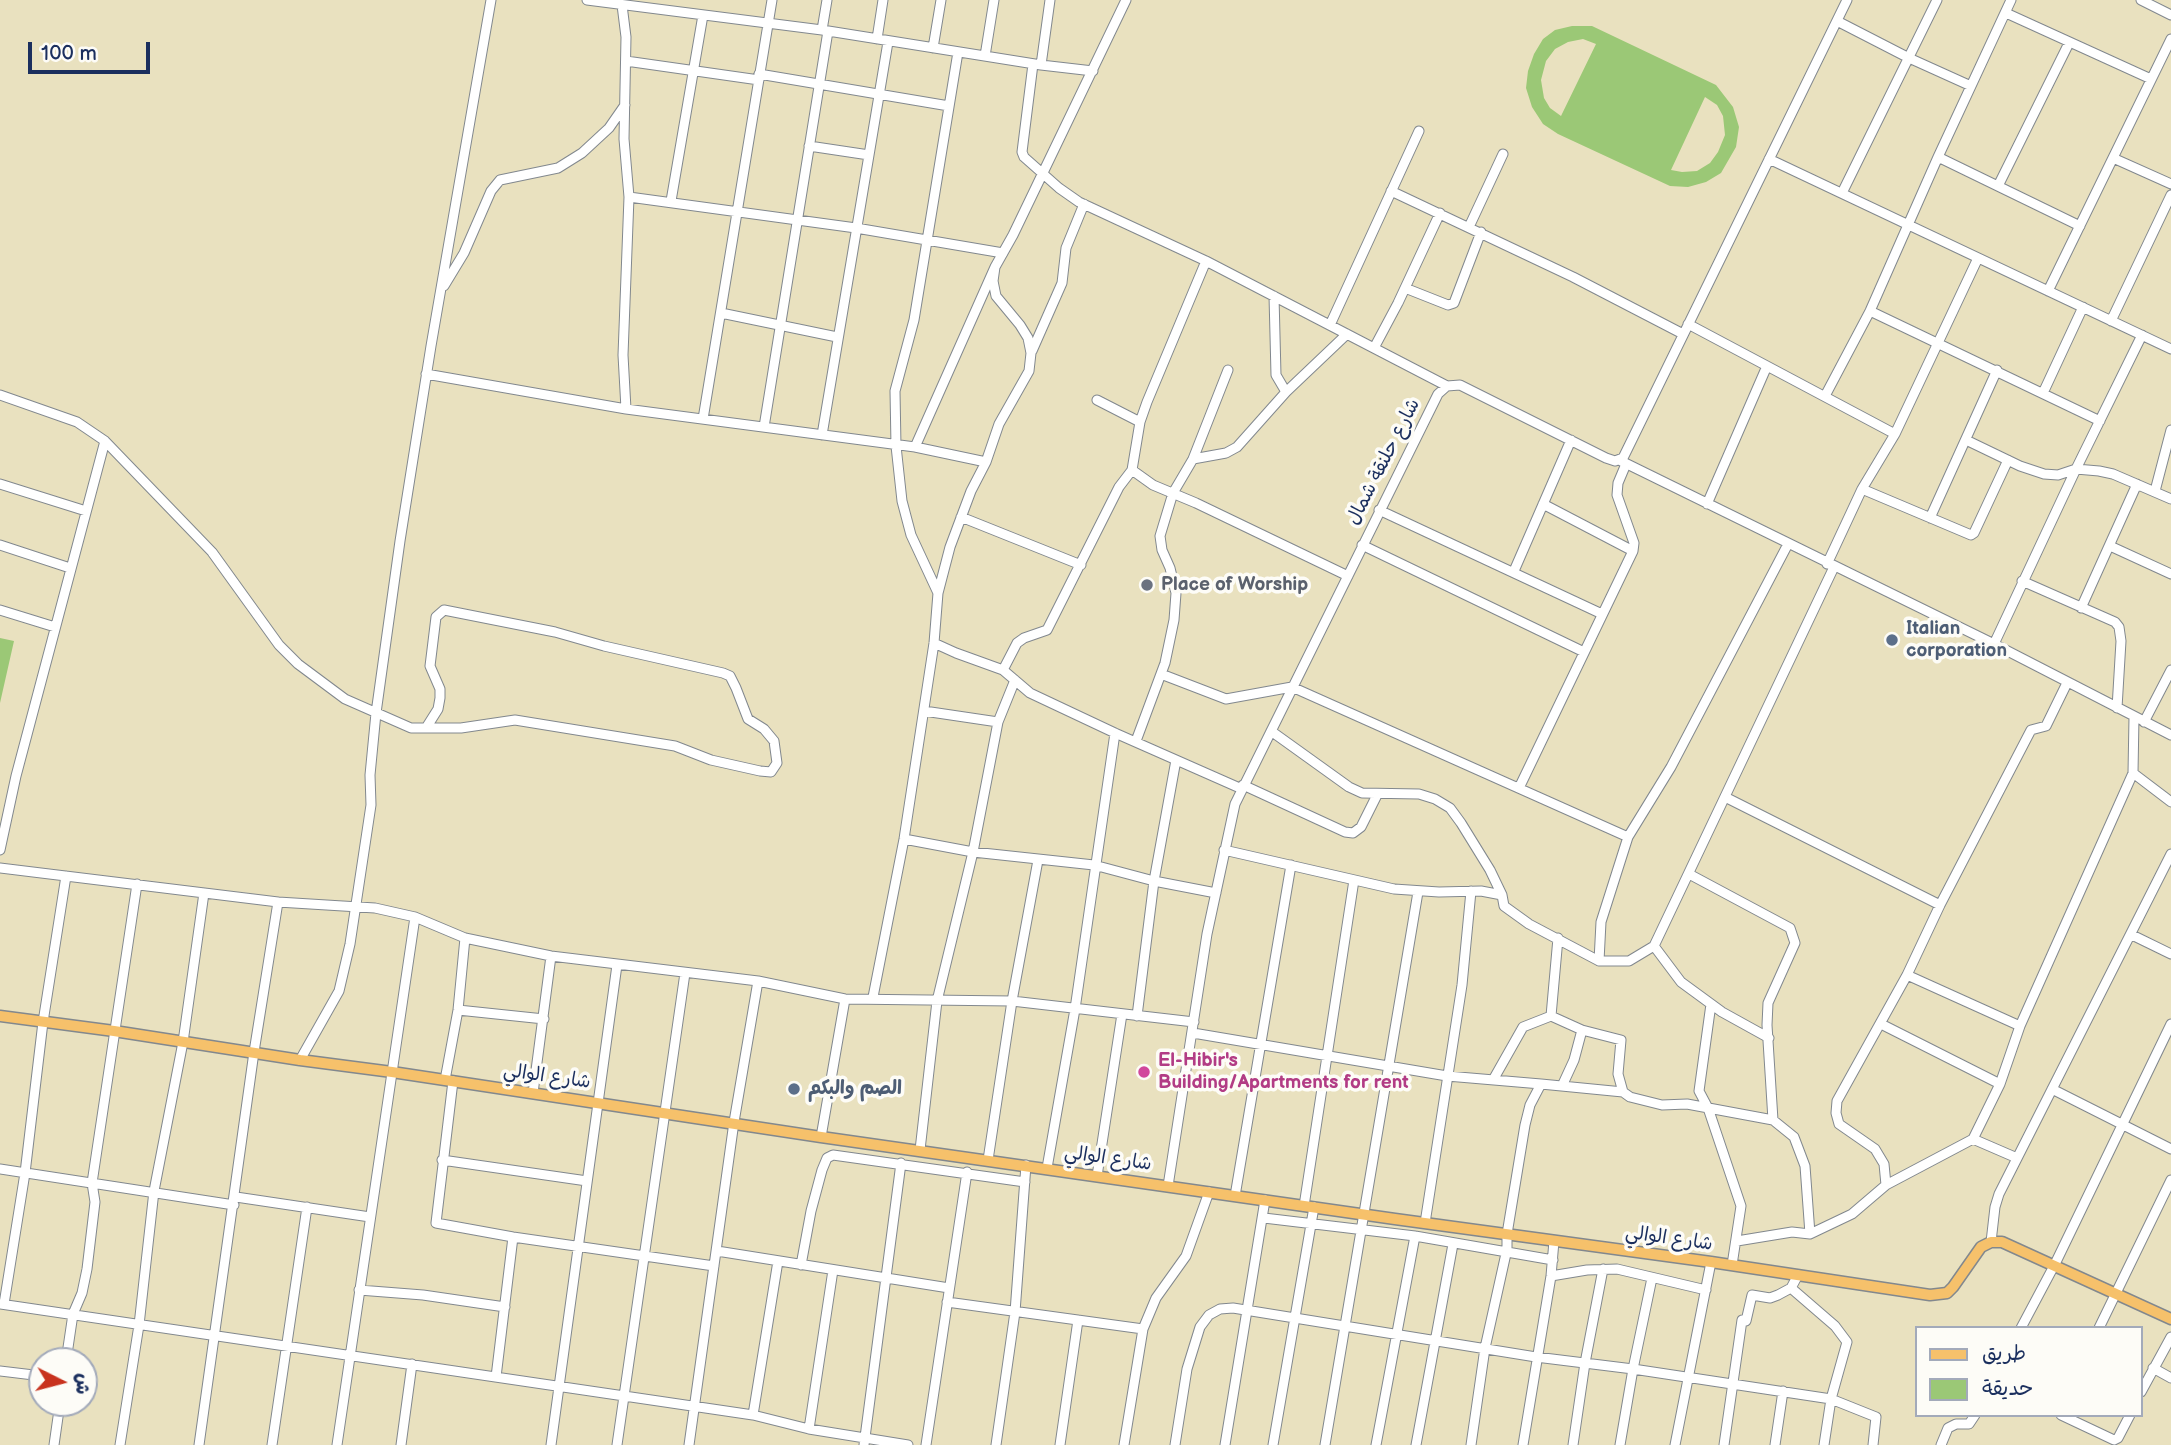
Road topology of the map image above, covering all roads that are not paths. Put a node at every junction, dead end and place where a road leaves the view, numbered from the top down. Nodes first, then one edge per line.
1 (491, 0) edge
2 (587, 0) edge
3 (687, 0) edge
4 (772, 0) edge
5 (827, 0) edge
6 (883, 0) edge
7 (941, 0) edge
8 (994, 0) edge
9 (1050, 0) edge
10 (1126, 0) edge
11 (1847, 0) edge
12 (1937, 0) edge
13 (2011, 0) edge
14 (2141, 0) edge
15 (622, 5) junction
16 (686, 13) junction
17 (2006, 13) junction
18 (703, 15) junction
19 (2171, 15) edge
20 (1838, 21) junction
21 (769, 23) junction
22 (825, 30) junction
23 (877, 39) junction
24 (2171, 39) edge
25 (888, 41) junction
26 (2069, 43) junction
27 (933, 48) junction
28 (958, 52) junction
29 (985, 56) junction
30 (1909, 58) junction
31 (626, 61) junction
32 (1037, 65) junction
33 (692, 71) junction
34 (1093, 71) junction
35 (759, 77) junction
36 (2151, 79) junction
37 (819, 84) junction
38 (1971, 86) junction
39 (880, 96) junction
40 (626, 104) junction
41 (949, 106) junction
42 (1419, 131) dead end
43 (809, 146) junction
44 (1503, 154) dead end
45 (869, 155) junction
46 (1938, 157) junction
47 (2113, 158) junction
48 (1769, 159) junction
49 (1042, 173) junction
50 (2171, 184) edge
51 (1998, 186) junction
52 (1391, 191) junction
53 (1842, 193) junction
54 (2171, 195) edge
55 (629, 197) junction
56 (671, 201) junction
57 (1084, 204) junction
58 (737, 211) junction
59 (1440, 213) junction
60 (796, 219) junction
61 (1909, 226) junction
62 (2080, 226) junction
63 (1469, 227) junction
64 (856, 228) junction
65 (1481, 232) junction
66 (928, 240) junction
67 (1003, 253) junction
68 (1978, 258) junction
69 (1206, 261) junction
70 (995, 267) junction
71 (1405, 288) junction
72 (2048, 290) junction
73 (440, 291) junction
74 (1274, 296) junction
75 (2083, 307) junction
76 (1870, 312) junction
77 (720, 313) junction
78 (2111, 321) junction
79 (1688, 324) junction
80 (1330, 325) junction
81 (779, 326) junction
82 (1347, 334) junction
83 (1683, 334) junction
84 (2142, 335) junction
85 (837, 337) junction
86 (1939, 343) junction
87 (1374, 348) junction
88 (2171, 349) edge
89 (1031, 353) junction
90 (1767, 366) junction
91 (1227, 370) dead end
92 (1997, 370) junction
93 (426, 374) junction
94 (1447, 386) junction
95 (1286, 392) junction
96 (2043, 393) junction
97 (0, 395) edge
98 (1825, 396) junction
99 (1097, 400) dead end
100 (626, 409) junction
101 (703, 419) junction
102 (2100, 421) junction
103 (1140, 422) junction
104 (764, 428) junction
105 (2171, 430) edge
106 (1895, 434) junction
107 (822, 435) junction
108 (1571, 440) junction
109 (1966, 440) junction
110 (105, 441) junction
111 (895, 446) junction
112 (915, 446) junction
113 (1193, 459) junction
114 (2008, 460) junction
115 (986, 462) junction
116 (1622, 462) junction
117 (2076, 469) junction
118 (1132, 470) junction
119 (2137, 484) junction
120 (1, 486) edge
121 (1862, 489) junction
122 (2155, 491) junction
123 (1173, 493) junction
124 (2171, 499) edge
125 (1543, 504) junction
126 (1707, 504) junction
127 (1379, 510) junction
128 (86, 511) junction
129 (961, 517) junction
130 (1930, 517) junction
131 (1788, 544) junction
132 (0, 545) edge
133 (1362, 545) junction
134 (2110, 546) junction
135 (1633, 551) junction
136 (1081, 565) junction
137 (1830, 566) junction
138 (70, 568) junction
139 (1514, 571) junction
140 (2171, 574) edge
141 (1348, 576) junction
142 (2022, 581) junction
143 (938, 593) junction
144 (2081, 608) junction
145 (0, 610) edge
146 (1602, 614) junction
147 (55, 627) junction
148 (934, 643) junction
149 (1994, 645) junction
150 (1584, 652) junction
151 (1003, 670) junction
152 (2171, 670) edge
153 (1161, 674) junction
154 (1015, 680) junction
155 (2067, 683) junction
156 (1292, 687) junction
157 (2116, 708) junction
158 (924, 711) junction
159 (376, 713) junction
160 (2134, 717) junction
161 (998, 722) junction
162 (2144, 722) junction
163 (426, 728) junction
164 (1271, 732) junction
165 (1115, 733) junction
166 (2171, 735) edge
167 (1136, 741) junction
168 (1176, 760) junction
169 (2133, 773) junction
170 (1243, 787) junction
171 (1519, 788) junction
172 (1377, 795) junction
173 (1725, 797) junction
174 (2171, 802) edge
175 (1628, 836) junction
176 (904, 839) junction
177 (0, 850) edge
178 (1224, 850) junction
179 (973, 852) junction
180 (2171, 854) edge
181 (1038, 860) junction
182 (1094, 865) junction
183 (1291, 866) junction
184 (0, 868) edge
185 (1689, 874) junction
186 (66, 876) junction
187 (1354, 880) junction
188 (1154, 881) junction
189 (137, 884) junction
190 (1418, 891) junction
191 (1471, 891) junction
192 (204, 893) junction
193 (1216, 893) junction
194 (1502, 895) junction
195 (278, 902) junction
196 (1940, 905) junction
197 (355, 908) junction
198 (415, 917) junction
199 (2132, 935) junction
200 (1558, 938) junction
201 (465, 939) junction
202 (1654, 946) junction
203 (2171, 954) edge
204 (551, 956) junction
205 (1599, 961) junction
206 (617, 965) junction
207 (685, 972) junction
208 (1907, 975) junction
209 (758, 981) junction
210 (873, 998) junction
211 (845, 999) junction
212 (937, 1001) junction
213 (1012, 1001) junction
214 (1711, 1004) junction
215 (1075, 1009) junction
216 (458, 1010) junction
217 (1122, 1014) junction
218 (0, 1016) edge
219 (1138, 1016) junction
220 (1551, 1016) junction
221 (544, 1019) junction
222 (43, 1022) junction
223 (1194, 1022) junction
224 (1881, 1024) junction
225 (2171, 1024) edge
226 (2020, 1026) junction
227 (1582, 1030) junction
228 (114, 1031) junction
229 (1193, 1033) junction
230 (1769, 1038) junction
231 (183, 1042) junction
232 (1259, 1044) junction
233 (254, 1052) junction
234 (1328, 1056) junction
235 (300, 1060) junction
236 (1389, 1066) junction
237 (392, 1072) junction
238 (1447, 1076) junction
239 (449, 1080) junction
240 (1493, 1080) junction
241 (1541, 1084) junction
242 (2000, 1084) junction
243 (1562, 1086) junction
244 (2052, 1089) junction
245 (1623, 1092) junction
246 (533, 1093) junction
247 (597, 1102) junction
248 (1707, 1108) junction
249 (663, 1113) junction
250 (1773, 1120) junction
251 (734, 1122) junction
252 (2123, 1125) junction
253 (821, 1137) junction
254 (1973, 1139) junction
255 (2171, 1149) edge
256 (920, 1150) junction
257 (2017, 1158) junction
258 (442, 1160) junction
259 (988, 1160) junction
260 (901, 1163) junction
261 (1047, 1168) junction
262 (0, 1169) edge
263 (967, 1172) junction
264 (25, 1173) junction
265 (1026, 1173) junction
266 (1097, 1176) junction
267 (2171, 1180) edge
268 (587, 1181) junction
269 (92, 1184) junction
270 (1886, 1185) junction
271 (1168, 1186) junction
272 (153, 1191) junction
273 (1209, 1192) junction
274 (1235, 1196) junction
275 (1265, 1200) junction
276 (235, 1201) junction
277 (307, 1207) junction
278 (1309, 1207) junction
279 (1363, 1214) junction
280 (370, 1217) junction
281 (1264, 1218) junction
282 (1425, 1223) junction
283 (1311, 1224) junction
284 (1361, 1230) junction
285 (1810, 1234) junction
286 (513, 1237) junction
287 (1415, 1237) junction
288 (1554, 1241) junction
289 (1737, 1241) junction
290 (1991, 1242) junction
291 (1453, 1244) junction
292 (1507, 1244) junction
293 (579, 1247) junction
294 (717, 1251) junction
295 (645, 1257) junction
296 (1553, 1260) junction
297 (778, 1261) junction
298 (1711, 1262) junction
299 (801, 1265) junction
300 (1732, 1265) junction
301 (2055, 1265) junction
302 (714, 1266) junction
303 (1603, 1269) junction
304 (833, 1270) junction
305 (1798, 1275) junction
306 (1551, 1276) junction
307 (885, 1278) junction
308 (1652, 1278) junction
309 (949, 1288) junction
310 (1791, 1288) junction
311 (359, 1290) junction
312 (1706, 1290) junction
313 (2116, 1294) junction
314 (947, 1302) junction
315 (2, 1304) edge
316 (505, 1307) junction
317 (1248, 1310) junction
318 (1015, 1312) junction
319 (73, 1314) junction
320 (1294, 1317) junction
321 (2171, 1319) edge
322 (1078, 1320) junction
323 (139, 1325) junction
324 (1346, 1326) junction
325 (2022, 1326) edge
326 (2100, 1326) edge
327 (1143, 1329) junction
328 (215, 1335) junction
329 (1398, 1335) junction
330 (2171, 1337) edge
331 (1436, 1341) junction
332 (286, 1346) junction
333 (68, 1347) edge
334 (1485, 1348) junction
335 (350, 1355) junction
336 (1536, 1357) junction
337 (1585, 1363) junction
338 (412, 1364) junction
339 (2154, 1368) junction
340 (1633, 1369) junction
341 (0, 1371) edge
342 (28, 1374) edge
343 (496, 1377) junction
344 (1689, 1377) junction
345 (2171, 1378) edge
346 (1734, 1384) junction
347 (559, 1386) junction
348 (2143, 1388) edge
349 (1783, 1391) junction
350 (624, 1396) junction
351 (1831, 1399) junction
352 (694, 1406) junction
353 (753, 1415) junction
354 (58, 1417) edge
355 (1974, 1417) edge
356 (2065, 1417) edge
357 (2129, 1417) edge
358 (809, 1429) junction
359 (864, 1441) edge
360 (54, 1445) edge
361 (120, 1445) edge
362 (200, 1445) edge
363 (272, 1445) edge
364 (337, 1445) edge
365 (401, 1445) edge
366 (551, 1445) edge
367 (617, 1445) edge
368 (689, 1445) edge
369 (908, 1445) edge
370 (926, 1445) edge
371 (996, 1445) edge
372 (1060, 1445) edge
373 (1124, 1445) edge
374 (1175, 1445) edge
375 (1225, 1445) edge
376 (1273, 1445) edge
377 (1325, 1445) edge
378 (1376, 1445) edge
379 (1416, 1445) edge
380 (1471, 1445) edge
381 (1523, 1445) edge
382 (1573, 1445) edge
383 (1620, 1445) edge
384 (1675, 1445) edge
385 (1724, 1445) edge
386 (1775, 1445) edge
387 (1824, 1445) edge
388 (1873, 1445) edge
389 (1941, 1445) edge

1 - 73 street
2 - 15 street
3 - 16 street
4 - 21 street
5 - 22 street
6 - 23 street
7 - 27 street
8 - 29 street
9 - 32 street
10 - 34 street
11 - 20 street
12 - 30 street
13 - 17 street
14 - 19 street
15 - 16 street
15 - 31 street
16 - 18 street
17 - 26 street
17 - 38 street
18 - 21 street
18 - 33 street
20 - 30 street
20 - 48 street
21 - 22 street
21 - 35 street
22 - 23 street
22 - 37 street
23 - 25 street
24 - 36 street
25 - 27 street
25 - 39 street
26 - 36 street
26 - 51 street
27 - 28 street
28 - 29 street
28 - 41 street
29 - 32 street
30 - 38 street
30 - 53 street
31 - 33 street
31 - 40 street
32 - 34 street
32 - 49 street
33 - 35 street
33 - 56 street
34 - 49 street
35 - 37 street
35 - 58 street
36 - 47 street
37 - 39 street
37 - 43 street
38 - 46 street
39 - 41 street
39 - 45 street
40 - 55 street
40 - 73 street
41 - 66 street
42 - 52 street
43 - 45 street
43 - 60 street
44 - 63 street
45 - 64 street
46 - 51 street
46 - 61 street
47 - 50 street
47 - 62 street
48 - 53 street
48 - 79 street
49 - 57 street
49 - 67 street
51 - 62 street
52 - 59 street
52 - 80 street
53 - 61 street
54 - 78 street
55 - 56 street
55 - 100 street
56 - 58 street
57 - 69 street
57 - 89 street
58 - 60 street
58 - 77 street
59 - 63 street
59 - 71 street
60 - 64 street
60 - 81 street
61 - 68 street
61 - 76 street
62 - 72 street
63 - 65 street
64 - 66 street
64 - 85 street
65 - 71 street
65 - 83 street
66 - 67 street
66 - 111 street
67 - 70 street
68 - 72 street
68 - 86 street
69 - 74 street
69 - 103 street
70 - 89 street
70 - 112 street
71 - 87 street
72 - 75 street
73 - 93 street
74 - 80 street
74 - 95 street
75 - 78 street
75 - 96 street
76 - 86 street
76 - 98 street
77 - 81 street
77 - 101 street
78 - 84 street
79 - 83 street
79 - 90 street
80 - 82 street
81 - 85 street
81 - 104 street
82 - 87 street
82 - 95 street
83 - 116 street
84 - 88 street
84 - 102 street
85 - 107 street
86 - 92 street
86 - 106 street
87 - 94 street
89 - 115 street
90 - 98 street
90 - 126 street
91 - 113 street
92 - 96 street
92 - 109 street
93 - 100 street
93 - 159 street
94 - 108 street
94 - 127 street, شارع حلنقة شمال
95 - 113 street
96 - 102 street
97 - 110 street
98 - 106 street
99 - 103 street
100 - 101 street
101 - 104 street
102 - 117 street
103 - 118 street
104 - 107 street
105 - 122 street
106 - 121 street
107 - 111 street
108 - 116 street
108 - 125 street
109 - 114 street
109 - 130 street
110 - 128 street
110 - 159 street
111 - 112 street
111 - 143 street
112 - 115 street
113 - 123 street
114 - 117 street
114 - 130 street
115 - 129 street
116 - 126 street
116 - 135 street
117 - 119 street
117 - 142 street
118 - 123 street
118 - 136 street
119 - 122 street
119 - 134 street
120 - 128 street
121 - 130 street
121 - 137 street
122 - 124 street
123 - 141 street
123 - 153 street
125 - 135 street
125 - 139 street
126 - 131 street
127 - 133 street, شارع حلنقة شمال
127 - 139 street
128 - 138 street
129 - 136 street
129 - 143 street
131 - 137 street
131 - 175 street
132 - 138 street
133 - 141 street, شارع حلنقة شمال
133 - 150 street
134 - 140 street
134 - 144 street
135 - 146 street
136 - 151 street
137 - 149 street
137 - 173 street
138 - 147 street
139 - 146 street
141 - 156 street, شارع حلنقة شمال
142 - 144 street
142 - 149 street
143 - 148 street
144 - 157 street
145 - 147 street
146 - 150 street
147 - 177 street
148 - 151 street
148 - 158 street
149 - 155 street
150 - 171 street
151 - 154 street
152 - 162 street
153 - 156 street
153 - 167 street
154 - 161 street
154 - 165 street
155 - 157 street
155 - 196 street
156 - 164 street, شارع حلنقة شمال
156 - 171 street
157 - 160 street
158 - 161 street
158 - 176 street
159 - 163 street
159 - 197 street
160 - 162 street
160 - 169 street
161 - 179 street
162 - 166 street
163 - 163 street
164 - 170 street, شارع حلنقة شمال
164 - 172 street
165 - 167 street
165 - 182 street
167 - 168 street
168 - 170 street
168 - 188 street
169 - 174 street
169 - 226 street
170 - 172 street
170 - 178 street, شارع حلنقة شمال
171 - 175 street
172 - 194 street
173 - 185 street
173 - 196 street
175 - 205 street
176 - 179 street
176 - 210 street
178 - 183 street
178 - 193 street, شارع حلنقة شمال
179 - 181 street
179 - 212 street
180 - 199 street
181 - 182 street
181 - 213 street
182 - 188 street
182 - 215 street
183 - 187 street
183 - 232 street
184 - 186 street
185 - 202 street
185 - 230 street
186 - 189 street
186 - 222 street
187 - 190 street
187 - 234 street
188 - 193 street
188 - 219 street
189 - 192 street
189 - 228 street
190 - 191 street
190 - 236 street
191 - 194 street
191 - 238 street
192 - 195 street
192 - 231 street
193 - 223 street, شارع حلنقة شمال
194 - 200 street
195 - 197 street
195 - 233 street
196 - 208 street
197 - 198 street
197 - 235 street
198 - 201 street
198 - 237 street
199 - 203 street
199 - 244 street
200 - 205 street
200 - 220 street
201 - 204 street
201 - 216 street
202 - 205 street
202 - 214 street
204 - 206 street
204 - 221 street
206 - 207 street
206 - 247 street
207 - 209 street
207 - 249 street
208 - 224 street
208 - 226 street
209 - 211 street
209 - 251 street
210 - 211 street
210 - 212 street
211 - 253 street
212 - 213 street
212 - 256 street
213 - 215 street
213 - 259 street
214 - 230 street
214 - 248 street
215 - 217 street
215 - 261 street
216 - 221 street
216 - 239 street
217 - 219 street
217 - 266 street
218 - 222 main road, شارع الوالي
219 - 223 street
220 - 227 street
220 - 240 street
221 - 246 street
222 - 228 main road, شارع الوالي
222 - 264 street
223 - 229 street, شارع حلنقة شمال
224 - 242 street
224 - 270 street
225 - 252 street
226 - 242 street
227 - 243 street
227 - 245 street
228 - 231 main road, شارع الوالي
228 - 269 street
229 - 232 street
229 - 271 street, شارع حلنقة شمال
230 - 250 street
231 - 233 main road, شارع الوالي
231 - 272 street
232 - 234 street
232 - 274 street
233 - 235 main road, شارع الوالي
233 - 276 street
234 - 236 street
234 - 278 street
235 - 237 main road, شارع الوالي
236 - 238 street
236 - 279 street
237 - 239 main road, شارع الوالي
237 - 280 street
238 - 240 street
238 - 282 street
239 - 246 main road, شارع الوالي
239 - 258 street
240 - 241 street
241 - 243 street
241 - 292 street
242 - 254 street
243 - 245 street
244 - 252 street
244 - 257 street
245 - 248 street
246 - 247 main road, شارع الوالي
247 - 249 main road, شارع الوالي
247 - 268 street
248 - 250 street
248 - 289 street
249 - 251 main road, شارع الوالي
249 - 295 street
250 - 285 street
251 - 253 main road, شارع الوالي
251 - 294 street
252 - 255 street
252 - 301 street
253 - 256 main road, شارع الوالي
254 - 257 street
254 - 270 street
256 - 259 main road, شارع الوالي
257 - 290 street
258 - 268 street
258 - 286 street
259 - 265 main road, شارع الوالي
260 - 263 street
260 - 299 street
260 - 307 street
261 - 265 main road, شارع الوالي
261 - 266 main road, شارع الوالي
262 - 264 street
263 - 265 street
263 - 309 street
264 - 269 street
264 - 315 street
265 - 318 street
266 - 271 main road, شارع الوالي
267 - 313 street
268 - 293 street
269 - 272 street
269 - 319 street
270 - 285 street
271 - 273 main road, شارع الوالي
272 - 276 street
272 - 323 street
273 - 274 main road, شارع الوالي
273 - 327 street
274 - 275 main road, شارع الوالي
275 - 278 main road, شارع الوالي
275 - 281 street
276 - 277 street
276 - 328 street
277 - 280 street
277 - 332 street
278 - 279 main road, شارع الوالي
278 - 283 street
279 - 282 main road, شارع الوالي
279 - 284 street
280 - 311 street
281 - 283 street
281 - 317 street
282 - 292 main road, شارع الوالي
283 - 284 street
283 - 320 street
284 - 287 street
284 - 324 street
285 - 289 street
286 - 293 street
286 - 316 street
287 - 291 street
287 - 329 street
288 - 292 main road, شارع الوالي
288 - 296 street
288 - 298 main road, شارع الوالي
289 - 300 street
290 - 301 main road
290 - 305 main road, شارع الوالي
291 - 292 street
291 - 331 street
292 - 296 street
292 - 334 street
293 - 295 street
293 - 347 street
294 - 297 street
294 - 302 street
295 - 302 street
295 - 350 street
296 - 306 street
297 - 299 street
297 - 353 street
298 - 300 main road, شارع الوالي
298 - 312 street
299 - 304 street
300 - 305 main road, شارع الوالي
301 - 313 main road
301 - 325 street
302 - 352 street
303 - 306 street
303 - 308 street
303 - 337 street
304 - 307 street
304 - 358 street
305 - 310 street
306 - 336 street
307 - 309 street
307 - 359 street
308 - 312 street
308 - 340 street
309 - 314 street
310 - 346 street
310 - 351 street
311 - 316 street
311 - 335 street
312 - 344 street
313 - 321 main road
313 - 326 street
314 - 318 street
314 - 370 street
315 - 319 street
316 - 343 street
317 - 320 street
317 - 374 street
317 - 375 street
318 - 322 street
318 - 371 street
319 - 323 street
319 - 333 street
320 - 324 street
320 - 376 street
322 - 327 street
322 - 372 street
323 - 328 street
323 - 361 street
324 - 329 street
324 - 377 street
327 - 373 street
328 - 332 street
328 - 362 street
329 - 331 street
329 - 378 street
330 - 339 street
331 - 334 street
331 - 379 street
332 - 335 street
332 - 363 street
334 - 336 street
334 - 380 street
335 - 338 street
335 - 364 street
336 - 337 street
336 - 381 street
337 - 340 street
337 - 382 street
338 - 343 street
338 - 365 street
339 - 345 street
339 - 348 street
340 - 344 street
340 - 383 street
341 - 342 street
343 - 347 street
344 - 346 street
344 - 384 street
346 - 349 street
346 - 385 street
347 - 350 street
347 - 366 street
349 - 351 street
349 - 386 street
350 - 352 street
350 - 367 street
351 - 387 street
351 - 388 street
352 - 353 street
352 - 368 street
353 - 358 street
354 - 360 street
355 - 389 street
356 - 357 street
358 - 359 street
359 - 369 street

